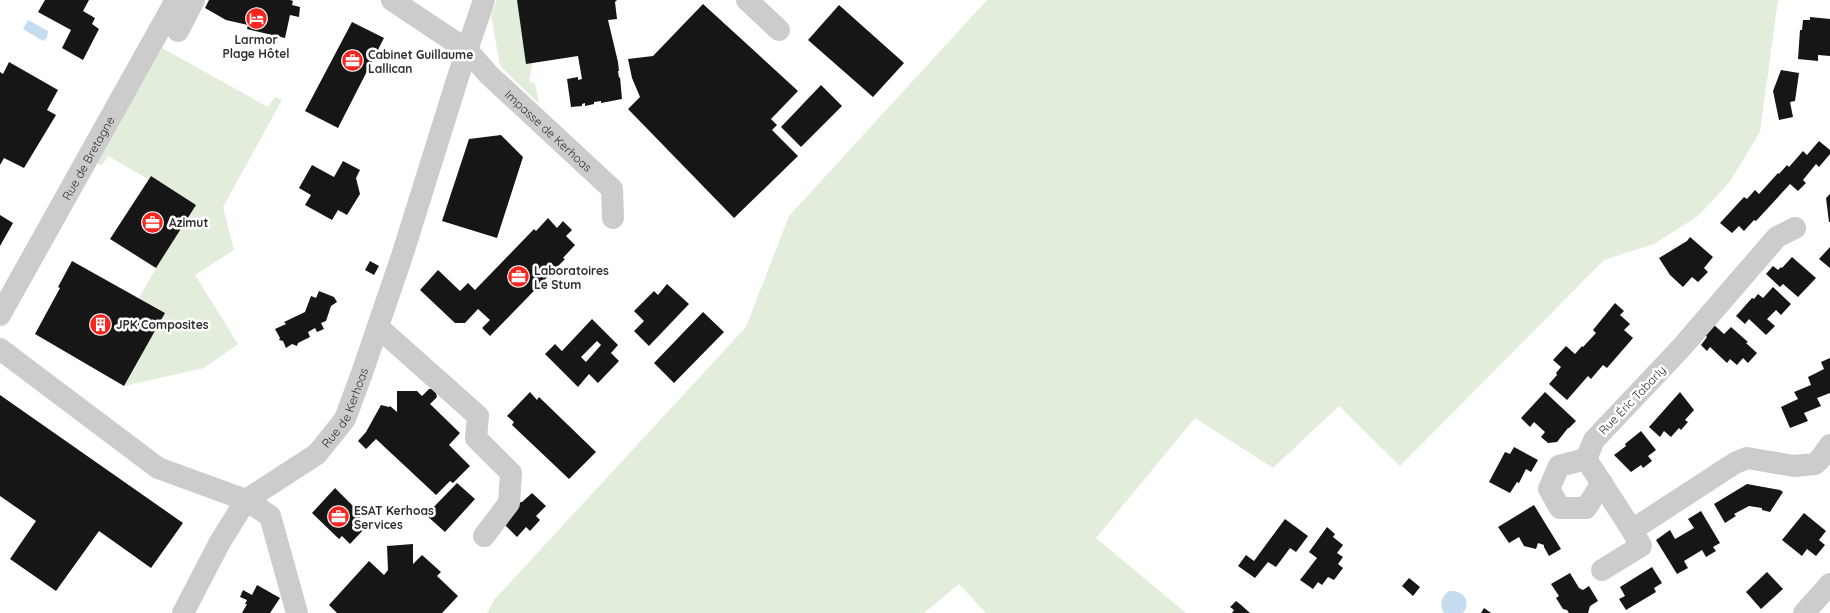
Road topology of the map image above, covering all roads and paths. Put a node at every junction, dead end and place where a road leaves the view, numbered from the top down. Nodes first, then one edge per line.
1 (176, 0) edge
2 (194, 0) edge
3 (392, 0) edge
4 (484, 0) edge
5 (747, 0) edge
6 (779, 30) dead end
7 (178, 31) dead end
8 (467, 50) junction
9 (613, 218) dead end
10 (1795, 228) dead end
11 (0, 315) edge
12 (378, 327) junction
13 (0, 350) edge
14 (1830, 445) edge
15 (1586, 459) junction
16 (1602, 483) junction
17 (246, 500) junction
18 (1632, 530) junction
19 (484, 536) dead end
20 (1602, 570) dead end
21 (1830, 584) edge
22 (183, 613) edge
23 (297, 613) edge
24 (1804, 613) edge

1 - 11 street, Rue de Bretagne
2 - 7 street
3 - 8 street
4 - 8 street, Rue de Kerhoas
5 - 6 street
8 - 9 street, Impasse de Kerhoas
8 - 12 street, Rue de Kerhoas
10 - 15 street, Rue Éric Tabarly
12 - 17 street, Rue de Kerhoas
12 - 19 street
13 - 17 street
14 - 18 street
15 - 16 street
15 - 16 street
16 - 18 street
17 - 22 street
17 - 23 street
18 - 20 street
21 - 24 street

